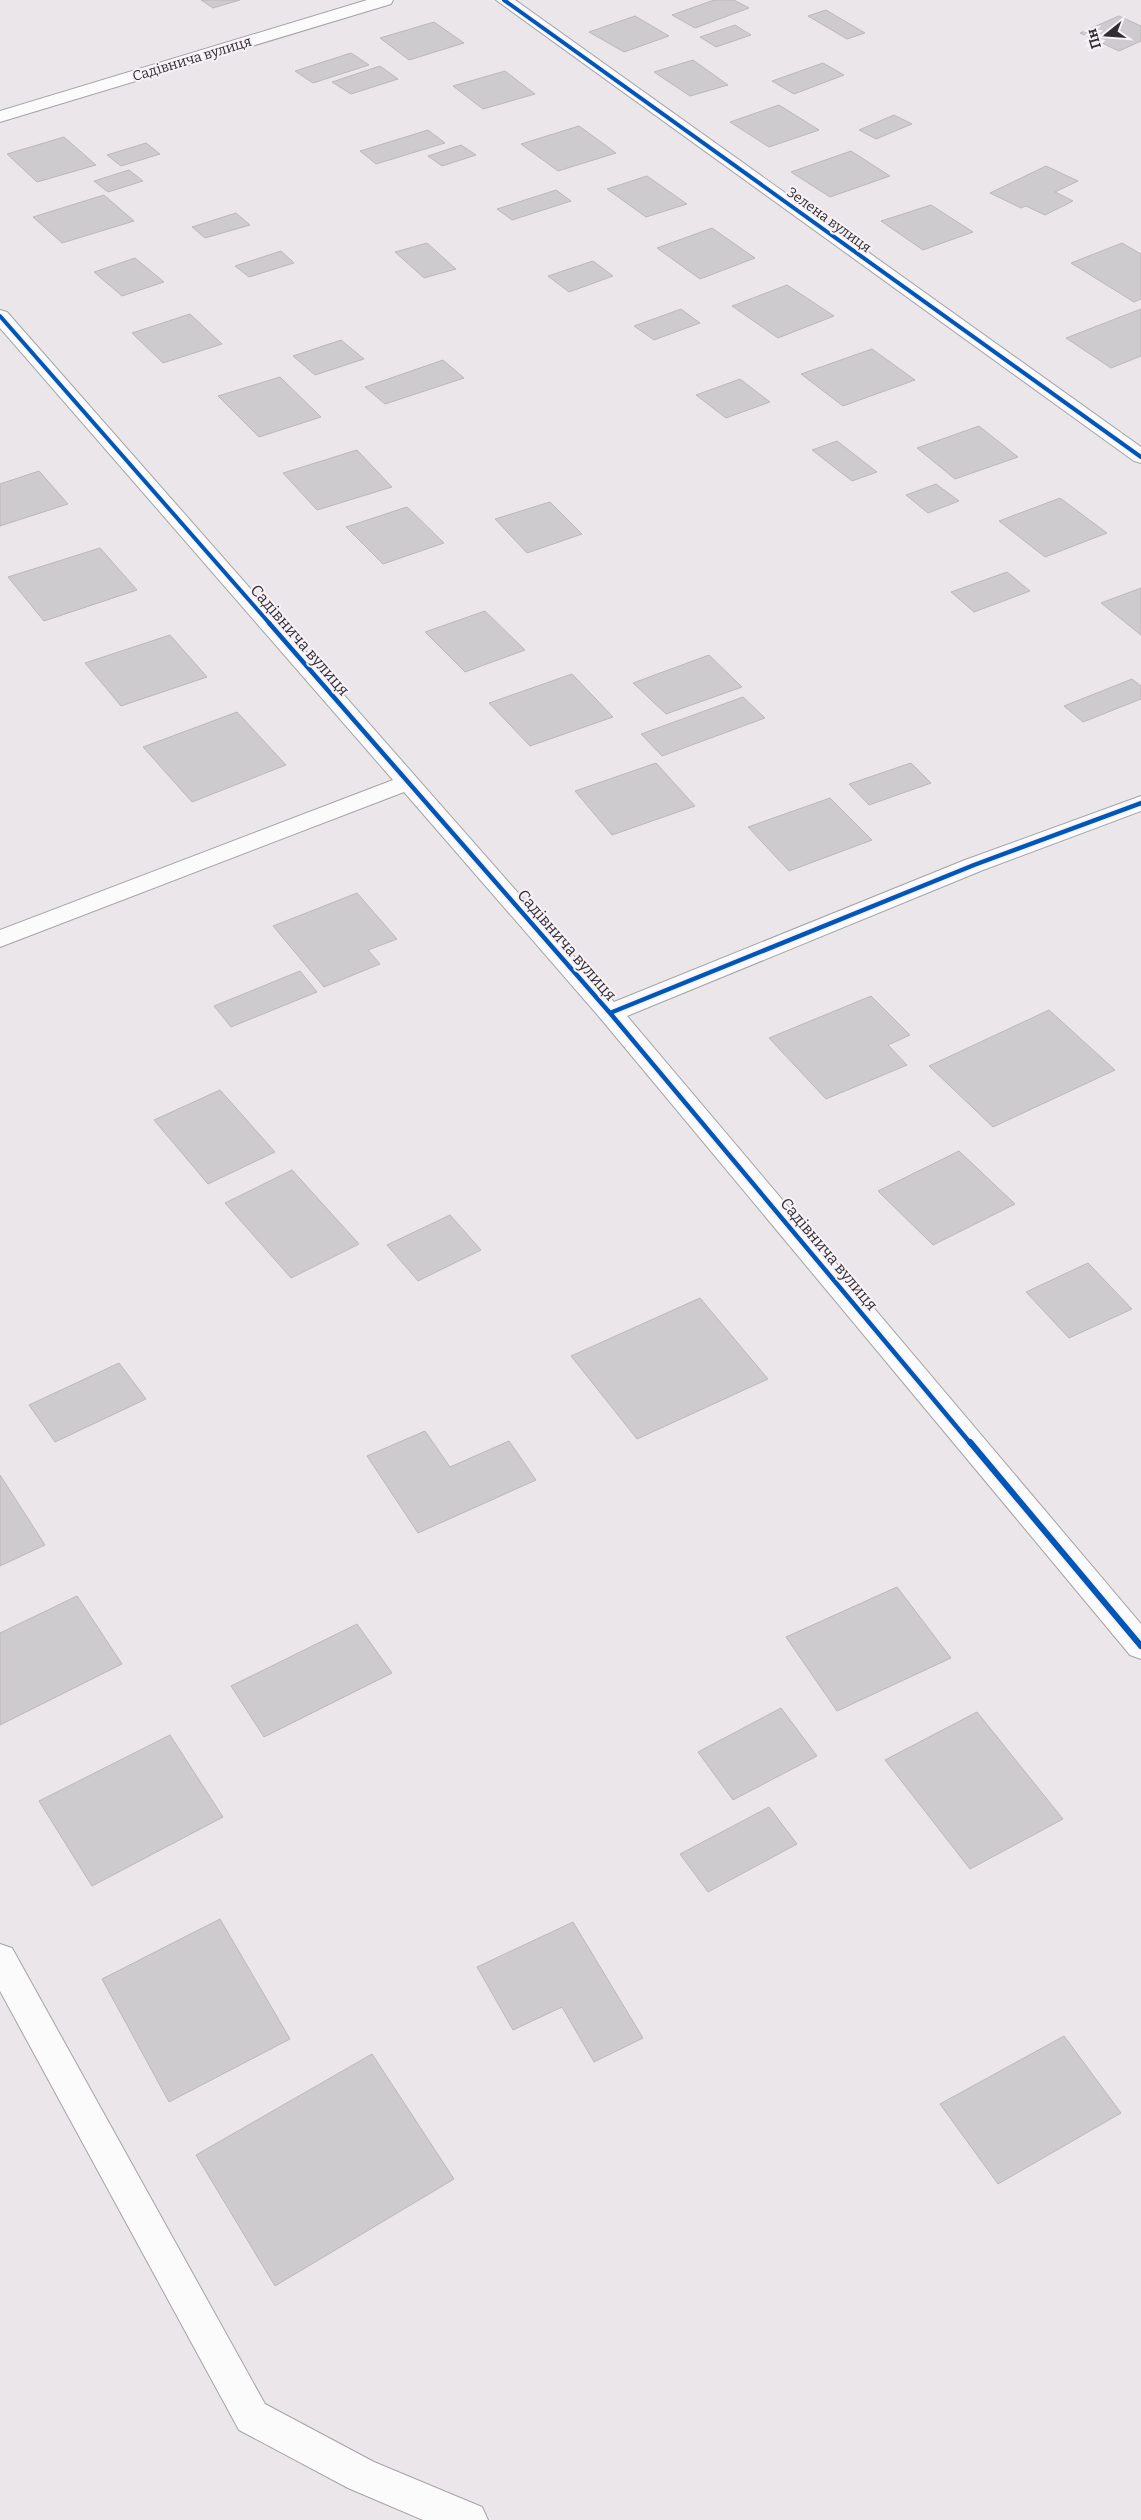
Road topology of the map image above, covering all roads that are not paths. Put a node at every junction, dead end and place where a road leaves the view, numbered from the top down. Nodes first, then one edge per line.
1 (385, 0) edge
2 (504, 0) edge
3 (0, 117) edge
4 (0, 316) edge
5 (1141, 458) edge
6 (408, 782) junction
7 (1141, 803) edge
8 (0, 939) edge
9 (610, 1013) junction
10 (1141, 1646) edge
11 (0, 1958) edge
12 (469, 2520) edge

1 - 3 street, Садівнича вулиця
2 - 5 street, Зелена вулиця
4 - 6 street, Садівнича вулиця
6 - 8 street
6 - 9 street, Садівнича вулиця
7 - 9 street
9 - 10 street, Садівнича вулиця
11 - 12 street

